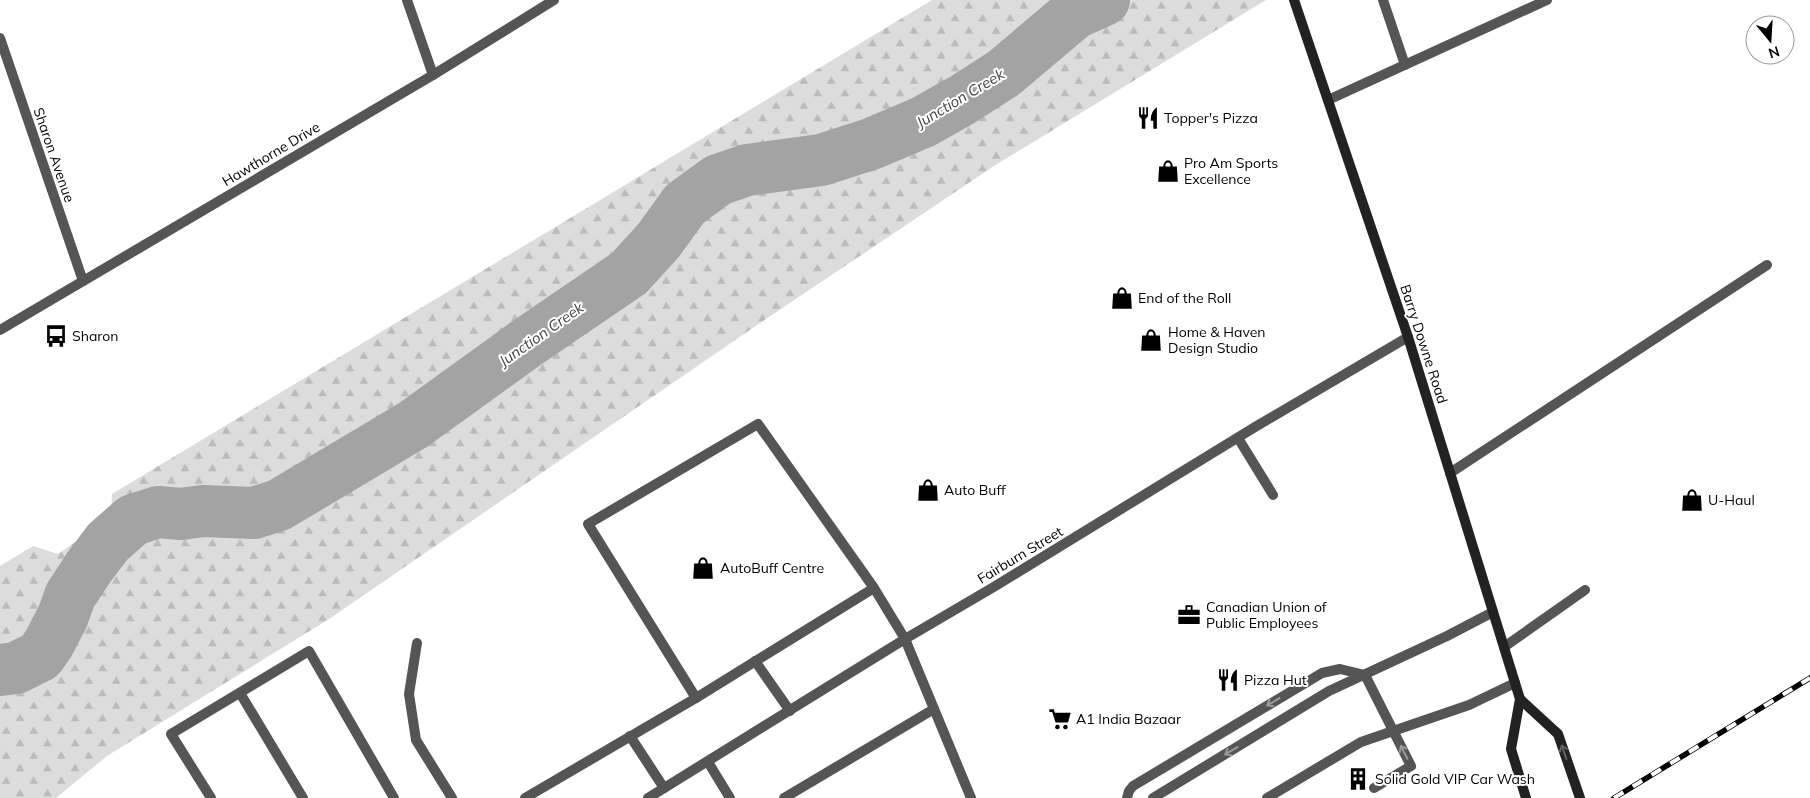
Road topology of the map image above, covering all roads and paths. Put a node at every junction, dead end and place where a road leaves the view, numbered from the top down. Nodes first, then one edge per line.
1 (407, 0) edge
2 (554, 0) edge
3 (1294, 0) edge
4 (1383, 0) edge
5 (1547, 0) edge
6 (0, 38) edge
7 (1405, 65) junction
8 (433, 75) junction
9 (1328, 100) junction
10 (1767, 265) dead end
11 (83, 281) junction
12 (0, 330) edge
13 (1408, 337) junction
14 (1238, 438) junction
15 (1450, 473) junction
16 (1273, 495) dead end
17 (874, 588) junction
18 (1585, 590) dead end
19 (1493, 612) junction
20 (905, 639) junction
21 (417, 643) dead end
22 (1504, 647) junction
23 (755, 661) junction
24 (1365, 675) junction
25 (1516, 683) junction
26 (240, 693) junction
27 (696, 698) junction
28 (1520, 699) junction
29 (934, 709) junction
30 (790, 711) junction
31 (1393, 731) junction
32 (630, 736) junction
33 (708, 762) junction
34 (664, 788) junction
35 (1374, 788) dead end
36 (210, 798) edge
37 (303, 798) edge
38 (394, 798) edge
39 (452, 798) edge
40 (525, 798) edge
41 (648, 798) edge
42 (730, 798) edge
43 (784, 798) edge
44 (971, 798) edge
45 (1127, 798) edge
46 (1153, 798) edge
47 (1267, 798) edge
48 (1526, 798) edge
49 (1580, 798) edge

1 - 8 street
2 - 8 street, Hawthorne Drive
3 - 9 main road, Barry Downe Road
4 - 7 street
5 - 7 street
6 - 11 street, Sharon Avenue
7 - 9 street
8 - 11 street, Hawthorne Drive
9 - 13 main road, Barry Downe Road
10 - 15 street
11 - 12 street, Hawthorne Drive
13 - 14 street, Fairburn Street
13 - 15 main road, Barry Downe Road
14 - 16 street
14 - 20 street, Fairburn Street
15 - 19 main road, Barry Downe Road
17 - 20 street
17 - 23 street
17 - 27 street
18 - 22 street
19 - 22 main road, Barry Downe Road
19 - 24 street
20 - 29 street
20 - 30 street, Fairburn Street
21 - 39 street
22 - 25 main road, Barry Downe Road
23 - 27 street
23 - 30 street
24 - 31 street
24 -> 45 street
24 -> 46 street
25 - 28 main road, Barry Downe Road
25 - 31 street
26 - 36 street
26 - 37 street
26 - 38 street
27 - 32 street
28 - 48 main road, Barry Downe Road
49 -> 28 main road
29 - 43 street
29 - 44 street
30 - 33 street, Fairburn Street
35 -> 31 street
31 - 47 street
32 - 34 street
32 - 40 street
33 - 34 street, Fairburn Street
33 - 42 street
34 - 41 street, Fairburn Street

